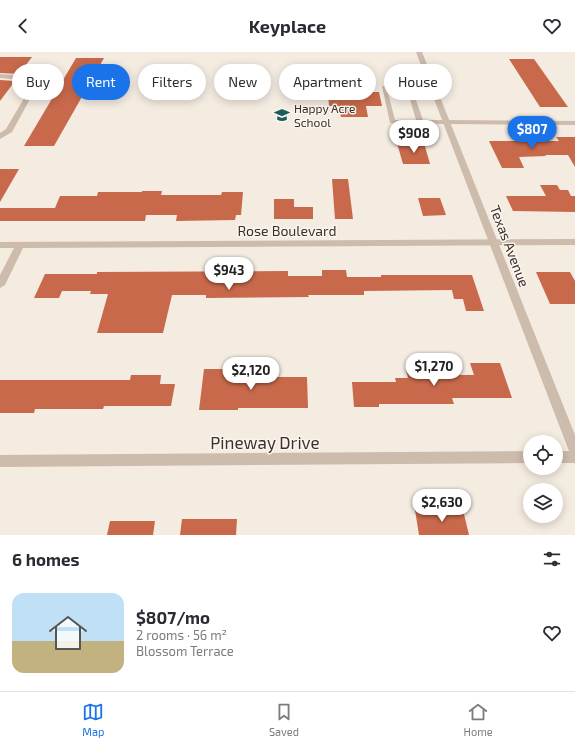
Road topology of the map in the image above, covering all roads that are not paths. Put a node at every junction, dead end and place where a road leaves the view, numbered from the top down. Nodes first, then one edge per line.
1 (418, 52) edge
2 (423, 64) edge
3 (0, 76) edge
4 (387, 100) edge
5 (413, 100) edge
6 (437, 100) edge
7 (420, 122) junction
8 (446, 122) junction
9 (575, 123) edge
10 (0, 137) edge
11 (575, 242) edge
12 (494, 243) junction
13 (20, 245) junction
14 (0, 246) edge
15 (0, 284) edge
16 (575, 451) edge
17 (563, 456) edge
18 (575, 456) edge
19 (523, 457) edge
20 (0, 460) edge

1 - 2 street, Texas Avenue
3 - 10 street
4 - 7 lane
5 - 7 lane
6 - 8 street, Texas Avenue
7 - 8 lane
8 - 9 street
8 - 12 street, Texas Avenue
11 - 12 street, Rose Boulevard
12 - 13 street, Rose Boulevard
12 - 16 street, Texas Avenue
13 - 14 street, Rose Boulevard
13 - 15 street
17 - 18 street
19 - 20 street, Pineway Drive

